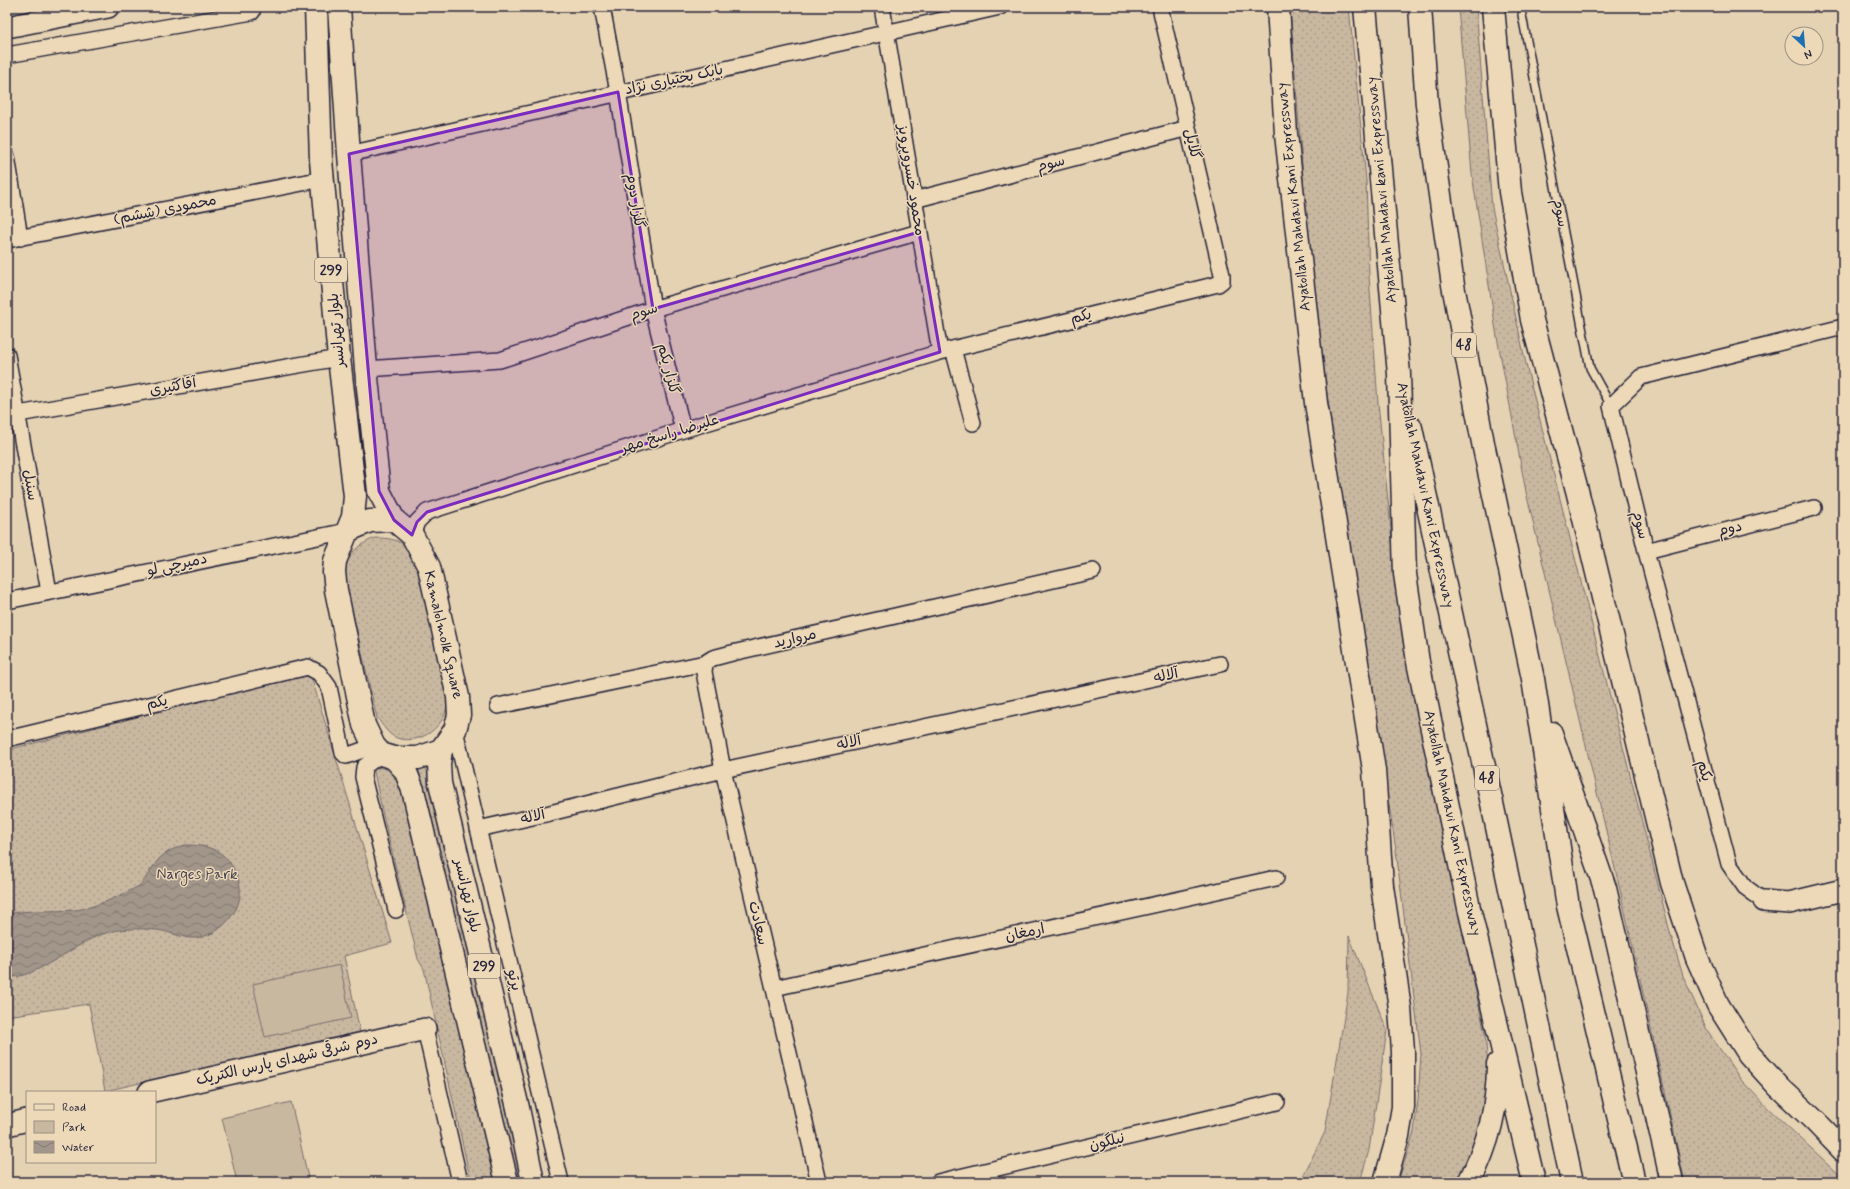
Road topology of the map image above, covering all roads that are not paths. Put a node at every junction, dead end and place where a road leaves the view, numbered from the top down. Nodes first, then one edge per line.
1 (108, 7) edge
2 (316, 7) edge
3 (339, 7) edge
4 (602, 7) edge
5 (882, 7) edge
6 (1000, 7) edge
7 (1160, 7) edge
8 (1278, 7) edge
9 (1365, 7) edge
10 (1420, 7) edge
11 (1493, 7) edge
12 (252, 12) dead end
13 (1522, 15) dead end
14 (7, 27) edge
15 (887, 33) junction
16 (7, 54) edge
17 (618, 92) junction
18 (1188, 128) junction
19 (349, 154) junction
20 (7, 156) edge
21 (323, 179) junction
22 (914, 200) junction
23 (919, 232) junction
24 (14, 239) edge
25 (1222, 281) joint
26 (652, 309) junction
27 (1843, 327) edge
28 (947, 350) junction
29 (7, 355) edge
30 (339, 358) junction
31 (366, 369) junction
32 (1399, 374) junction
33 (1611, 406) junction
34 (12, 415) edge
35 (972, 423) dead end
36 (683, 430) junction
37 (1814, 508) dead end
38 (394, 520) junction
39 (347, 531) junction
40 (412, 536) junction
41 (1646, 551) junction
42 (1093, 571) dead end
43 (49, 592) junction
44 (7, 601) edge
45 (705, 663) junction
46 (1220, 664) dead end
47 (1532, 679) junction
48 (498, 706) dead end
49 (455, 730) junction
50 (7, 739) edge
51 (441, 750) junction
52 (383, 753) junction
53 (723, 770) junction
54 (478, 829) junction
55 (1276, 878) dead end
56 (1843, 890) edge
57 (1764, 901) joint
58 (396, 910) dead end
59 (774, 988) junction
60 (425, 1029) joint
61 (1498, 1033) junction
62 (152, 1091) edge
63 (1277, 1102) dead end
64 (26, 1120) edge
65 (1815, 1121) junction
66 (7, 1125) edge
67 (1843, 1138) edge
68 (1843, 1150) edge
69 (460, 1182) edge
70 (507, 1182) edge
71 (533, 1182) edge
72 (561, 1182) edge
73 (819, 1182) edge
74 (938, 1182) edge
75 (1385, 1182) edge
76 (1469, 1182) edge
77 (1534, 1182) edge
78 (1572, 1182) edge
79 (1634, 1182) edge
80 (1672, 1182) edge

1 - 14 street
2 - 21 main road, بلوار تهرانسر / 299
3 - 19 main road, بلوار تهرانسر / 299
4 - 17 street, گلزار دوم
5 - 15 street, محمود خسروپرویز
6 - 15 street, بابک بختیاری نژاد
7 - 18 street, گلایل
8 - 75 main road, Ayatollah Mahdavi Kani Expressway
9 - 32 main road, Ayatollah Mahdavi kani Expressway / 48
10 - 47 main road, 48
11 - 65 main road
12 - 16 street
13 - 33 lane, سوم
15 - 17 street, بابک بختیاری نژاد
15 - 22 street, محمود خسروپرویز
17 - 19 street, بابک بختیاری نژاد
17 - 26 street, گلزار دوم
18 - 22 street, سوم
18 - 25 street, گلایل
19 - 31 main road, بلوار تهرانسر / 299
20 - 24 street
21 - 24 street, محمودی (ششم)
21 - 30 main road, بلوار تهرانسر / 299
22 - 23 street, محمود خسروپرویز
23 - 26 street, سوم
23 - 28 street, محمود خسروپرویز
25 - 28 street, یکم
26 - 31 street, سوم
26 - 36 street, گلزار یکم
27 - 33 street
28 - 35 street, محمود خسروپرویز
28 - 36 street, علیرضا راسخ مهر
29 - 34 street, سنبل
30 - 34 street, آقاکثیری
30 - 39 main road, بلوار تهرانسر / 299
31 - 38 main road, بلوار تهرانسر / 299
32 - 61 main road, Ayatollah Mahdavi Kani Expressway
32 - 78 main road, Ayatollah Mahdavi Kani Expressway / 48
33 - 41 street, سوم
34 - 43 street, سنبل
36 - 40 street, علیرضا راسخ مهر
37 - 41 street, دوم
38 - 39 main road
38 - 40 main road, Kamalolmolk Square
39 - 43 street, دمیرچی لو
39 - 52 main road
40 - 49 main road, Kamalolmolk Square
41 - 57 street, یکم
42 - 45 street, مروارید
43 - 44 street, دمیرچی لو
45 - 48 street, مروارید
45 - 53 street, سعادت
46 - 53 street, آلاله
47 - 79 main road, 48
47 - 80 main road
49 - 51 main road, Kamalolmolk Square
49 - 54 street, پرتو
50 - 52 street, یکم
51 - 52 main road
51 - 71 main road, بلوار تهرانسر / 299
52 - 58 street
52 - 70 main road, بلوار تهرانسر / 299
53 - 54 street, آلاله
53 - 59 street, سعادت
54 - 72 street, پرتو
55 - 59 street, ارمغان
56 - 57 street, یکم
59 - 73 street, سعادت
60 - 62 street, دوم شرقی شهدای پارس الکتریک
60 - 69 street
61 - 76 main road
61 - 77 main road, Ayatollah Mahdavi Kani Expressway
63 - 74 street, نیلگون
64 - 66 street
65 - 67 lane
65 - 68 main road

